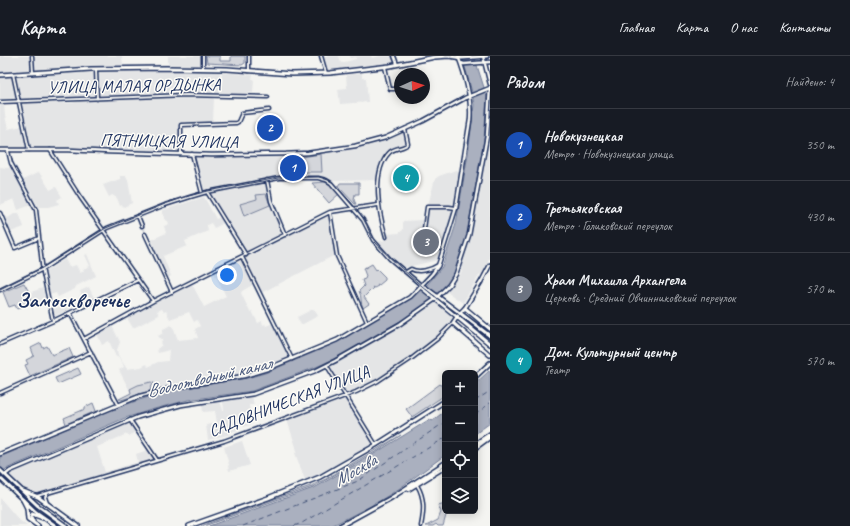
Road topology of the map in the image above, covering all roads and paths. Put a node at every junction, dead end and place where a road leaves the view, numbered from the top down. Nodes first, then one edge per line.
1 (32, 56) edge
2 (203, 56) edge
3 (249, 56) edge
4 (322, 56) edge
5 (394, 56) edge
6 (436, 56) edge
7 (483, 56) edge
8 (487, 56) edge
9 (459, 58) edge
10 (484, 62) junction
11 (490, 62) edge
12 (462, 64) junction
13 (397, 65) junction
14 (385, 67) junction
15 (203, 68) junction
16 (96, 69) junction
17 (249, 71) junction
18 (33, 73) junction
19 (326, 73) junction
20 (13, 74) junction
21 (0, 75) edge
22 (490, 84) edge
23 (394, 90) edge
24 (471, 95) junction
25 (268, 97) dead end
26 (97, 98) junction
27 (18, 101) junction
28 (0, 102) edge
29 (269, 110) dead end
30 (405, 129) junction
31 (49, 149) junction
32 (0, 150) edge
33 (8, 150) junction
34 (29, 150) junction
35 (182, 153) junction
36 (192, 154) junction
37 (267, 180) junction
38 (207, 192) junction
39 (202, 193) junction
40 (378, 205) junction
41 (354, 208) junction
42 (456, 208) junction
43 (330, 212) junction
44 (0, 213) edge
45 (138, 216) junction
46 (142, 226) tunnel mouth
47 (424, 229) dead end
48 (104, 230) junction
49 (146, 234) tunnel mouth
50 (285, 235) junction
51 (386, 237) dead end
52 (39, 238) junction
53 (246, 255) junction
54 (242, 257) junction
55 (438, 264) junction
56 (490, 265) edge
57 (43, 270) junction
58 (426, 270) junction
59 (406, 272) junction
60 (432, 274) junction
61 (138, 280) junction
62 (423, 287) junction
63 (0, 290) edge
64 (172, 292) junction
65 (436, 298) junction
66 (153, 301) junction
67 (465, 308) junction
68 (70, 313) junction
69 (460, 313) junction
70 (457, 317) junction
71 (53, 321) junction
72 (367, 322) junction
73 (453, 323) junction
74 (490, 329) edge
75 (490, 336) edge
76 (84, 339) junction
77 (0, 344) edge
78 (490, 344) edge
79 (91, 352) junction
80 (490, 355) edge
81 (292, 359) junction
82 (490, 362) edge
83 (327, 366) junction
84 (478, 374) edge
85 (0, 393) edge
86 (346, 395) junction
87 (442, 403) edge
88 (118, 404) junction
89 (130, 420) junction
90 (490, 434) edge
91 (490, 438) edge
92 (478, 442) edge
93 (376, 445) junction
94 (478, 446) edge
95 (0, 454) edge
96 (157, 460) junction
97 (442, 465) edge
98 (442, 469) edge
99 (3, 472) edge
100 (0, 478) edge
101 (416, 484) junction
102 (20, 488) junction
103 (51, 491) junction
104 (37, 496) junction
105 (40, 498) junction
106 (23, 500) junction
107 (36, 504) junction
108 (47, 504) junction
109 (36, 513) junction
110 (37, 525) edge
111 (56, 526) edge
112 (66, 526) edge
113 (78, 526) edge
114 (189, 526) edge
115 (340, 526) edge
116 (344, 526) edge
117 (421, 526) edge

1 - 18 street
2 - 15 street
3 - 17 street
4 - 19 street
5 - 13 street
6 - 9 main road
6 - 13 main road
7 - 8 main road
7 - 9 main road
7 - 10 street
9 - 12 street
10 - 11 street
10 - 12 street
10 - 22 street
12 - 24 street
13 - 14 main road
14 - 19 main road
14 - 23 street
15 - 16 main road
15 - 17 main road
16 - 18 main road
16 - 26 street
17 - 19 main road
18 - 20 main road
20 - 21 main road
20 - 27 street
22 - 24 street, ПЯТНИЦКАЯ УЛИЦА
22 - 65 street
24 - 30 street, ПЯТНИЦКАЯ УЛИЦА
24 - 42 street
25 - 26 street, УЛИЦА МАЛАЯ ОРДЫНКА
26 - 27 street, УЛИЦА МАЛАЯ ОРДЫНКА
27 - 28 street, УЛИЦА МАЛАЯ ОРДЫНКА
27 - 34 street
29 - 35 street
30 - 36 street, ПЯТНИЦКАЯ УЛИЦА
30 - 40 street
31 - 34 street, ПЯТНИЦКАЯ УЛИЦА
31 - 35 street, ПЯТНИЦКАЯ УЛИЦА
31 - 48 street
32 - 33 street, ПЯТНИЦКАЯ УЛИЦА
33 - 34 street, ПЯТНИЦКАЯ УЛИЦА
33 - 52 street
35 - 36 street, ПЯТНИЦКАЯ УЛИЦА
36 - 39 street
37 - 38 street
37 - 41 street
37 - 50 street
38 - 39 street
38 - 53 street
39 - 45 street
40 - 41 street
40 - 51 street
41 - 43 street
41 - 59 street
42 - 47 street
42 - 55 street
43 - 50 street
43 - 72 street
44 - 52 street
45 - 46 street
45 - 48 street
48 - 57 street
48 - 61 street
49 - 64 street
50 - 53 street
52 - 57 street
53 - 54 street
54 - 64 street
54 - 81 street
55 - 58 street
55 - 60 street
56 - 67 street, САДОВНИЧЕСКАЯ УЛИЦА
57 - 63 street
57 - 71 street
58 - 59 street
58 - 60 street
59 - 62 street
60 - 62 street
61 - 66 street
61 - 68 street
62 - 65 street
62 - 72 street
64 - 66 street
65 - 69 street
65 - 70 street
65 - 83 street
66 - 76 street
67 - 69 main road, САДОВНИЧЕСКАЯ УЛИЦА
67 - 74 main road
68 - 71 street
68 - 76 street
69 - 70 street, САДОВНИЧЕСКАЯ УЛИЦА
69 - 75 main road
70 - 73 main road, САДОВНИЧЕСКАЯ УЛИЦА
70 - 78 main road
71 - 77 street
72 - 81 street
73 - 80 main road
73 - 86 street, САДОВНИЧЕСКАЯ УЛИЦА
76 - 79 street
79 - 85 street
79 - 88 street
81 - 88 street
82 - 84 main road
83 - 86 street
83 - 89 street
86 - 93 street
86 - 96 street, САДОВНИЧЕСКАЯ УЛИЦА
87 - 93 main road
88 - 95 street
89 - 96 street
89 - 99 street
90 - 92 main road
91 - 94 main road
93 - 114 main road
96 - 103 street, САДОВНИЧЕСКАЯ УЛИЦА
97 - 101 main road
98 - 101 main road
99 - 102 main road
100 - 106 main road
101 - 115 main road
101 - 116 main road
101 - 117 street
102 - 104 main road
102 - 107 main road
103 - 104 street, САДОВНИЧЕСКАЯ УЛИЦА
103 - 108 street
104 - 105 main road
105 - 107 main road
105 - 108 main road
106 - 109 main road
106 - 110 main road
107 - 112 main road
108 - 113 main road
109 - 110 main road
109 - 111 main road

